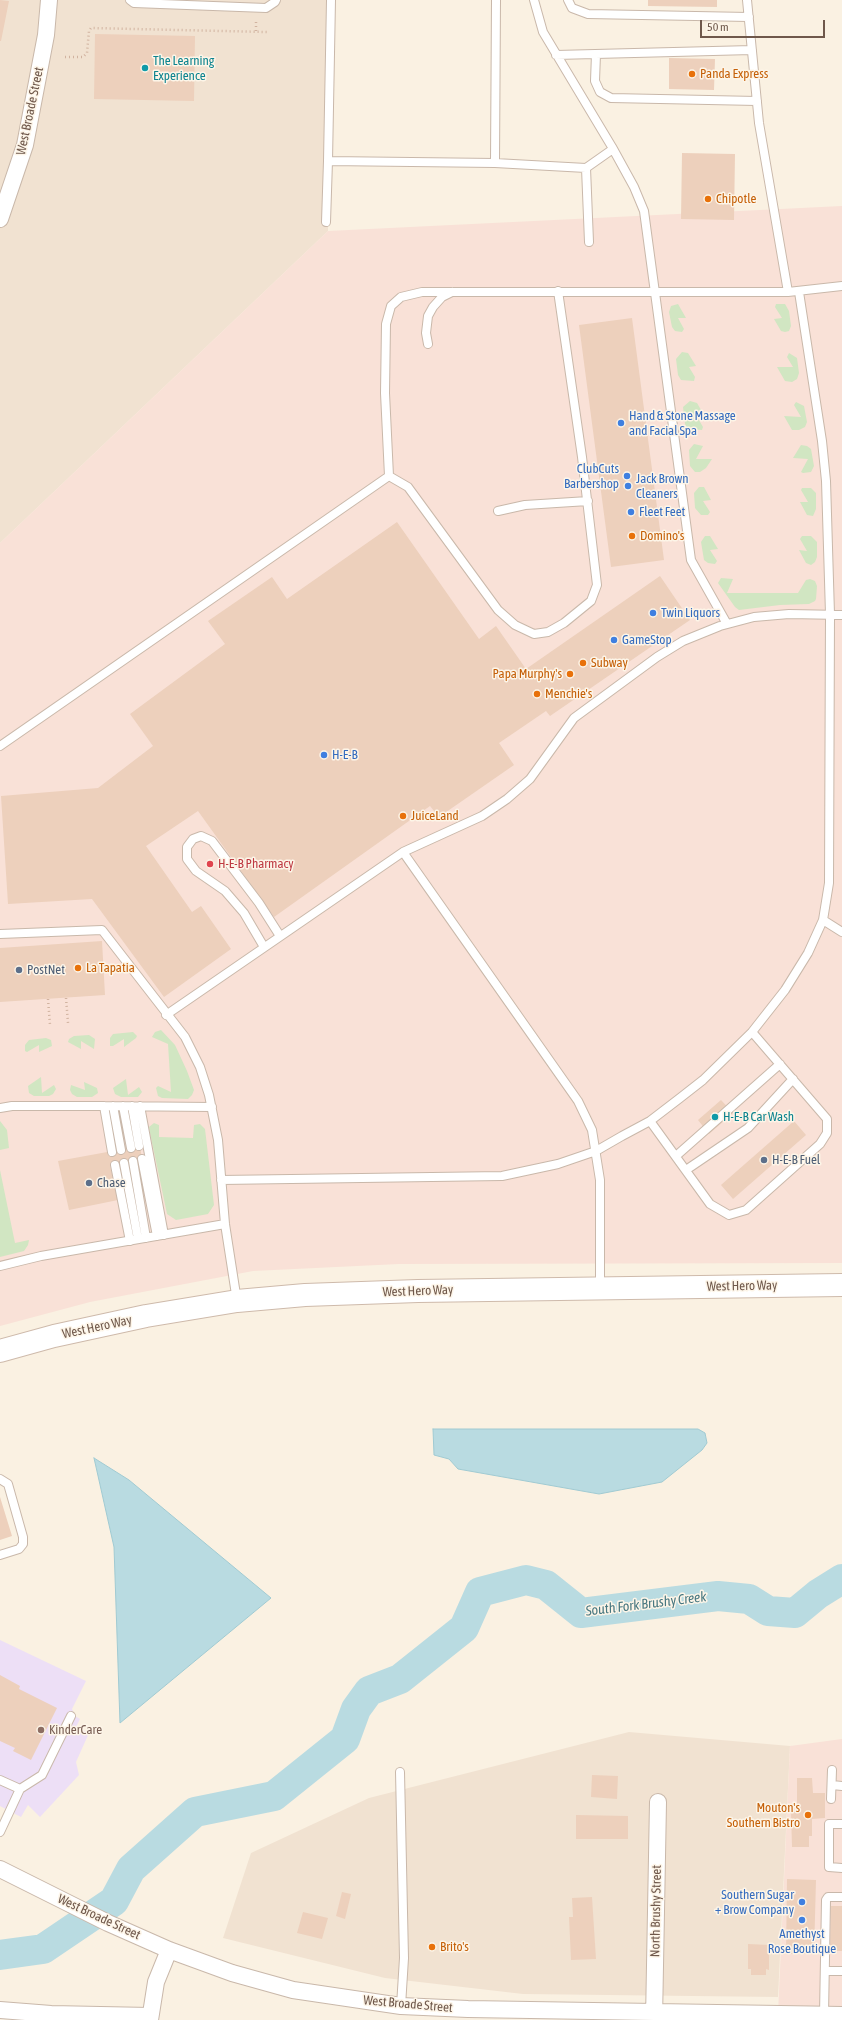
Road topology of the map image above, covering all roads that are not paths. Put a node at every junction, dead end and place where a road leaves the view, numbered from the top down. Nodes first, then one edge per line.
1 (49, 0) edge
2 (130, 0) edge
3 (276, 0) edge
4 (331, 0) edge
5 (496, 0) edge
6 (534, 0) edge
7 (568, 0) edge
8 (747, 0) edge
9 (749, 18) junction
10 (752, 50) junction
11 (596, 54) junction
12 (556, 55) junction
13 (757, 102) junction
14 (613, 149) junction
15 (328, 161) junction
16 (495, 163) junction
17 (586, 168) junction
18 (0, 219) edge
19 (326, 222) dead end
20 (589, 242) dead end
21 (842, 286) edge
22 (558, 291) junction
23 (453, 292) junction
24 (653, 292) junction
25 (788, 292) junction
26 (799, 292) junction
27 (428, 344) dead end
28 (389, 476) junction
29 (588, 501) junction
30 (498, 511) dead end
31 (830, 614) junction
32 (842, 615) edge
33 (727, 624) junction
34 (0, 746) edge
35 (403, 852) junction
36 (823, 920) junction
37 (842, 932) edge
38 (0, 934) edge
39 (280, 936) junction
40 (264, 947) junction
41 (166, 1015) junction
42 (752, 1032) junction
43 (780, 1064) junction
44 (793, 1079) junction
45 (104, 1106) junction
46 (113, 1106) junction
47 (123, 1106) junction
48 (136, 1106) junction
49 (212, 1107) junction
50 (0, 1108) edge
51 (650, 1121) junction
52 (139, 1146) dead end
53 (130, 1148) dead end
54 (121, 1150) dead end
55 (596, 1151) junction
56 (112, 1152) dead end
57 (676, 1156) junction
58 (142, 1159) dead end
59 (133, 1161) dead end
60 (124, 1163) dead end
61 (115, 1165) dead end
62 (686, 1170) junction
63 (221, 1180) junction
64 (225, 1224) junction
65 (160, 1235) junction
66 (138, 1239) junction
67 (0, 1266) edge
68 (842, 1285) edge
69 (600, 1288) junction
70 (237, 1301) junction
71 (0, 1351) edge
72 (0, 1479) edge
73 (0, 1555) edge
74 (71, 1716) dead end
75 (832, 1770) dead end
76 (400, 1772) dead end
77 (0, 1780) edge
78 (832, 1785) junction
79 (842, 1786) edge
80 (20, 1790) junction
81 (832, 1799) dead end
82 (658, 1802) dead end
83 (842, 1824) edge
84 (0, 1832) edge
85 (842, 1868) edge
86 (0, 1869) edge
87 (842, 1897) edge
88 (169, 1950) junction
89 (825, 1971) junction
90 (842, 1971) edge
91 (0, 2010) edge
92 (401, 2013) edge
93 (824, 2015) junction
94 (842, 2015) edge
95 (654, 2016) edge
96 (782, 2017) edge
97 (150, 2018) edge

1 - 18 street, West Broade Street
2 - 3 lane
4 - 15 lane
5 - 16 lane
6 - 12 lane
7 - 9 lane
8 - 9 lane
9 - 10 lane
10 - 11 lane
10 - 13 lane
11 - 12 lane
11 - 13 lane
12 - 14 lane
13 - 25 lane
14 - 17 lane
14 - 24 lane
15 - 16 lane
15 - 19 lane
16 - 17 lane
17 - 20 lane
21 - 26 lane
22 - 23 lane
22 - 24 lane
22 - 29 lane
23 - 27 lane
23 - 28 lane
24 - 25 lane
24 - 33 lane
25 - 26 lane
26 - 31 lane
28 - 29 lane
28 - 34 lane
29 - 30 lane
31 - 32 lane
31 - 33 lane
31 - 36 lane
33 - 35 lane
35 - 39 lane
35 - 55 lane
36 - 37 lane
36 - 42 lane
38 - 41 lane
39 - 40 lane
39 - 40 lane
40 - 41 lane
41 - 49 lane
42 - 43 lane
42 - 51 lane
43 - 44 lane
43 - 57 lane
44 - 62 lane
44 - 62 lane
45 - 46 lane
45 - 50 lane
45 - 56 lane
46 - 47 lane
46 - 54 lane
47 - 48 lane
47 - 53 lane
48 - 49 lane
48 - 52 lane
48 - 65 lane
49 - 63 lane
51 - 55 lane
51 - 57 lane
55 - 63 lane
55 - 69 lane
57 - 62 lane
58 - 65 lane
59 - 66 lane
60 - 66 lane
61 - 66 lane
63 - 64 lane
64 - 65 lane
64 - 70 lane
65 - 66 lane
66 - 67 lane
68 - 69 main road, West Hero Way
69 - 70 main road, West Hero Way
70 - 71 main road, West Hero Way
72 - 73 lane
74 - 80 lane
75 - 78 lane
76 - 92 lane
77 - 80 lane
78 - 79 lane
78 - 81 lane
80 - 84 lane
82 - 95 street, North Brushy Street
83 - 85 lane
86 - 88 street, West Broade Street
87 - 89 lane
88 - 92 street, West Broade Street
88 - 97 street
89 - 90 lane
89 - 93 lane
91 - 97 street
92 - 95 street, West Broade Street
93 - 94 street, West Broade Street
93 - 96 street, West Broade Street
95 - 96 street, West Broade Street

